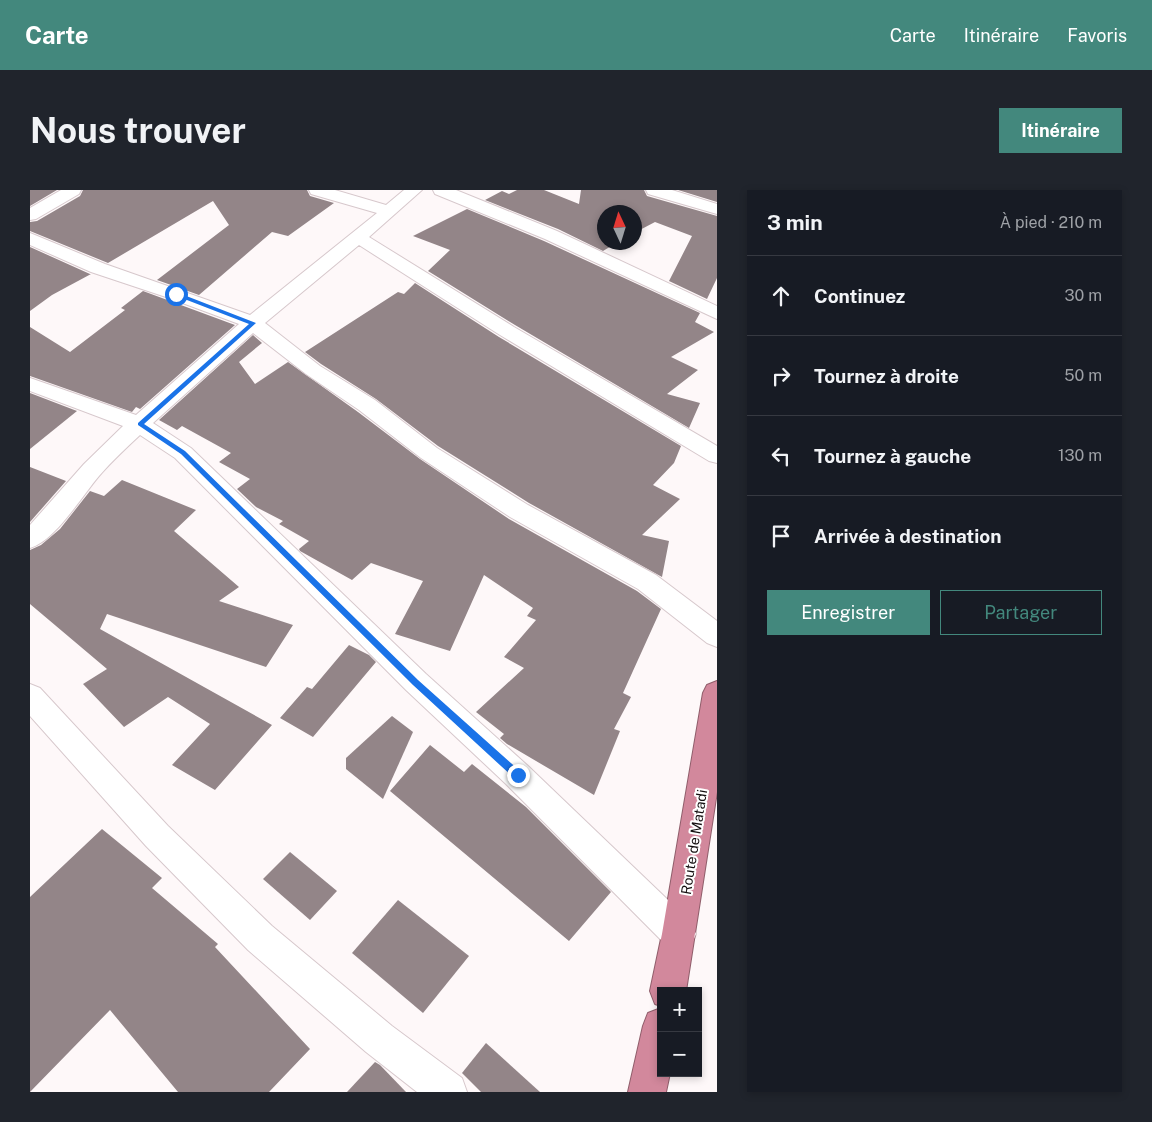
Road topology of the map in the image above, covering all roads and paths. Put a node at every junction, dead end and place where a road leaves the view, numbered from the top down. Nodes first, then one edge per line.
1 (74, 190) edge
2 (317, 190) edge
3 (414, 190) edge
4 (440, 190) edge
5 (654, 190) edge
6 (717, 209) edge
7 (390, 211) junction
8 (30, 215) edge
9 (30, 238) edge
10 (359, 238) junction
11 (717, 312) edge
12 (253, 323) junction
13 (30, 384) edge
14 (140, 424) junction
15 (717, 456) edge
16 (30, 539) edge
17 (717, 636) edge
18 (717, 693) edge
19 (30, 696) edge
20 (679, 934) junction
21 (669, 987) edge
22 (660, 1032) edge
23 (448, 1092) edge
24 (648, 1092) edge

1 - 8 street
2 - 7 street
3 - 7 street
4 - 11 street
5 - 6 street
7 - 10 street
9 - 12 street
10 - 12 street
10 - 15 street
12 - 14 street
12 - 17 street
13 - 14 street
14 - 16 street
14 - 20 street
18 - 20 highway, Route de Matadi
19 - 23 street
20 - 21 highway, Route de Matadi
22 - 24 highway

